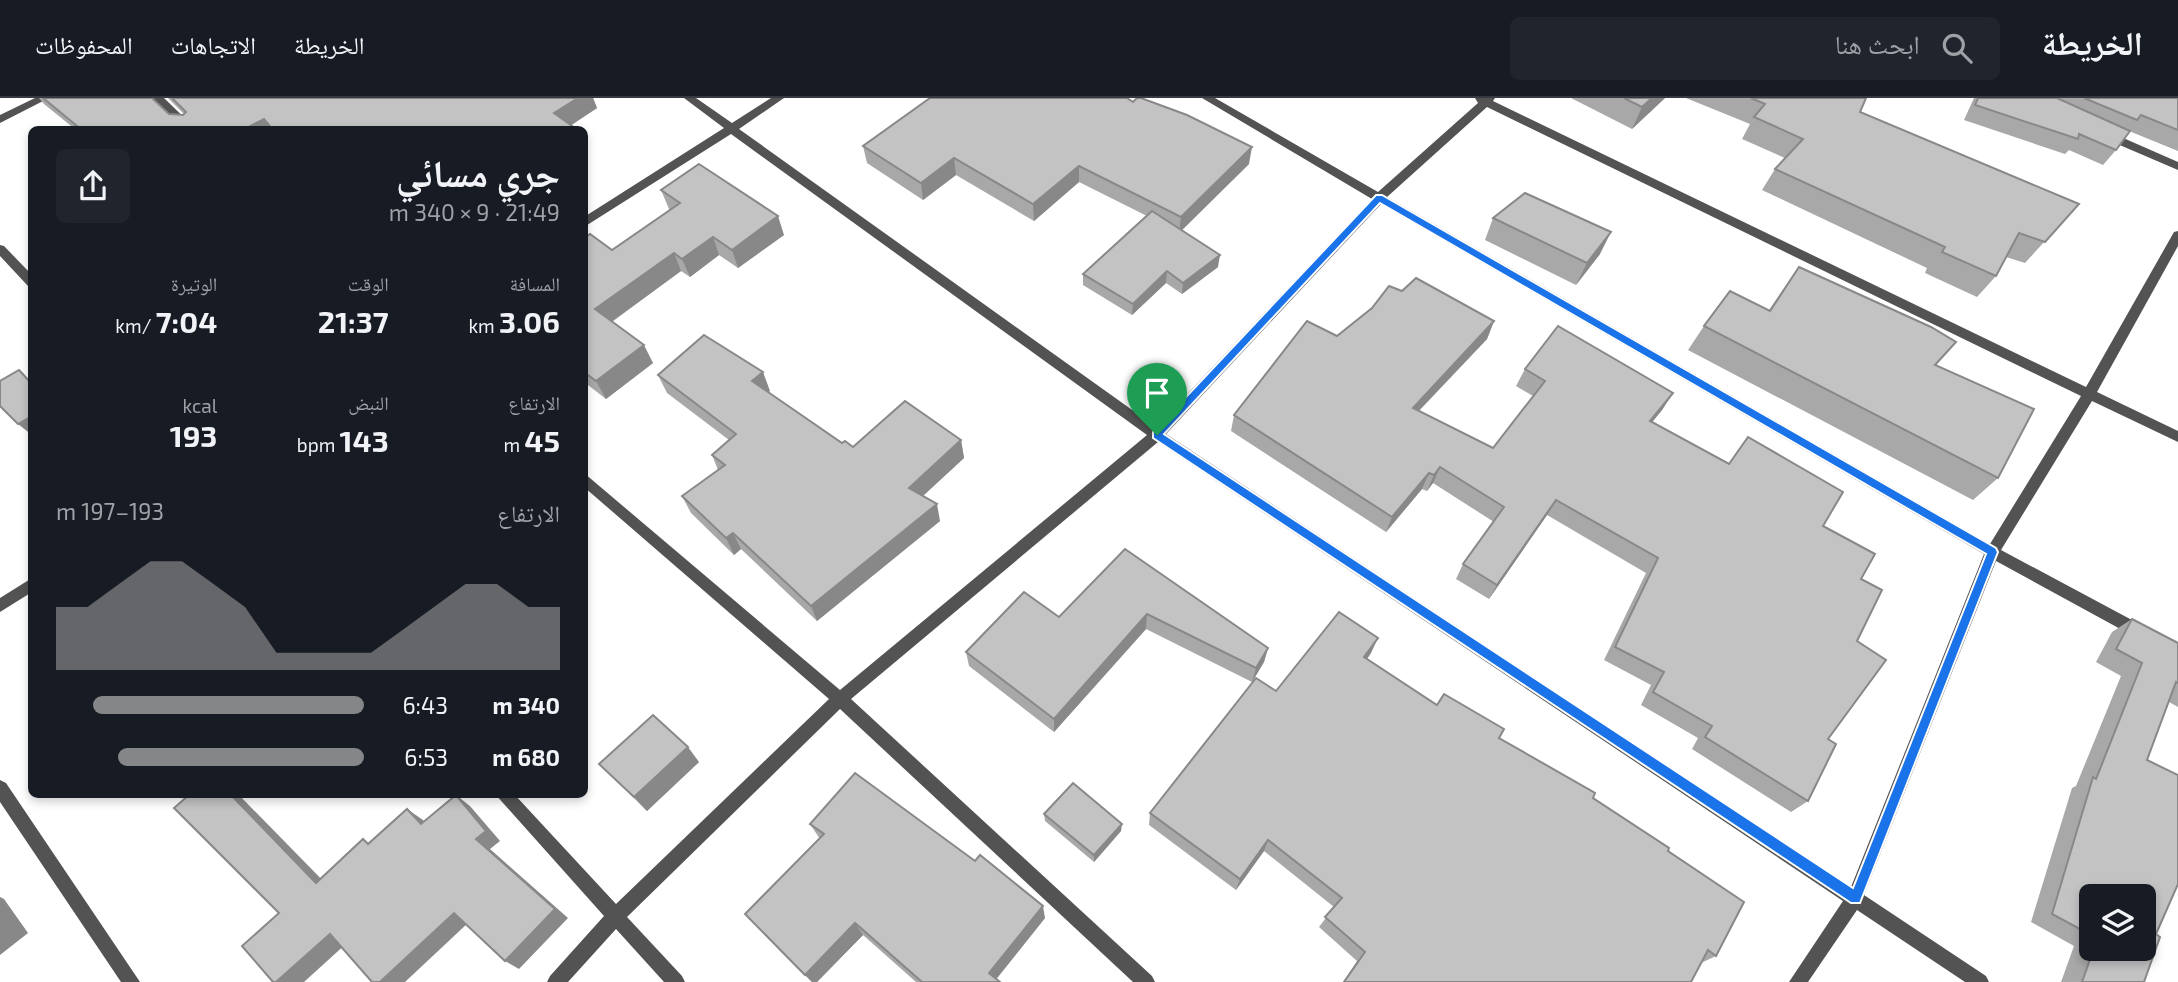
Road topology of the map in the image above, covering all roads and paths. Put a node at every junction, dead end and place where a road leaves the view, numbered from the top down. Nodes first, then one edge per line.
1 (44, 98) edge
2 (157, 98) edge
3 (689, 98) edge
4 (779, 98) edge
5 (1207, 98) edge
6 (1485, 99) edge
7 (0, 119) edge
8 (188, 126) edge
9 (733, 128) junction
10 (2093, 129) edge
11 (2178, 166) edge
12 (1379, 198) junction
13 (588, 220) edge
14 (2178, 234) edge
15 (0, 249) edge
16 (28, 279) edge
17 (2089, 394) junction
18 (1157, 435) junction
19 (2178, 438) edge
20 (588, 481) edge
21 (1992, 552) junction
22 (28, 587) edge
23 (0, 606) edge
24 (2155, 641) edge
25 (840, 699) junction
26 (0, 789) edge
27 (507, 798) edge
28 (1855, 898) junction
29 (616, 916) junction
30 (131, 982) edge
31 (556, 982) edge
32 (676, 982) edge
33 (1146, 982) edge
34 (1798, 982) edge
35 (1980, 982) edge

1 - 7 street
2 - 8 street
3 - 9 street
4 - 9 street
5 - 12 street
6 - 12 street
6 - 17 street
9 - 13 street
9 - 18 street
10 - 11 street
12 - 18 street
12 - 21 street
14 - 17 street
15 - 16 street
17 - 19 street
17 - 21 street
18 - 25 street
18 - 28 street
20 - 25 street
21 - 24 street
21 - 28 street
22 - 23 street
25 - 29 street
25 - 33 street
26 - 30 street
27 - 29 street
28 - 34 street
28 - 35 street
29 - 31 street
29 - 32 street

